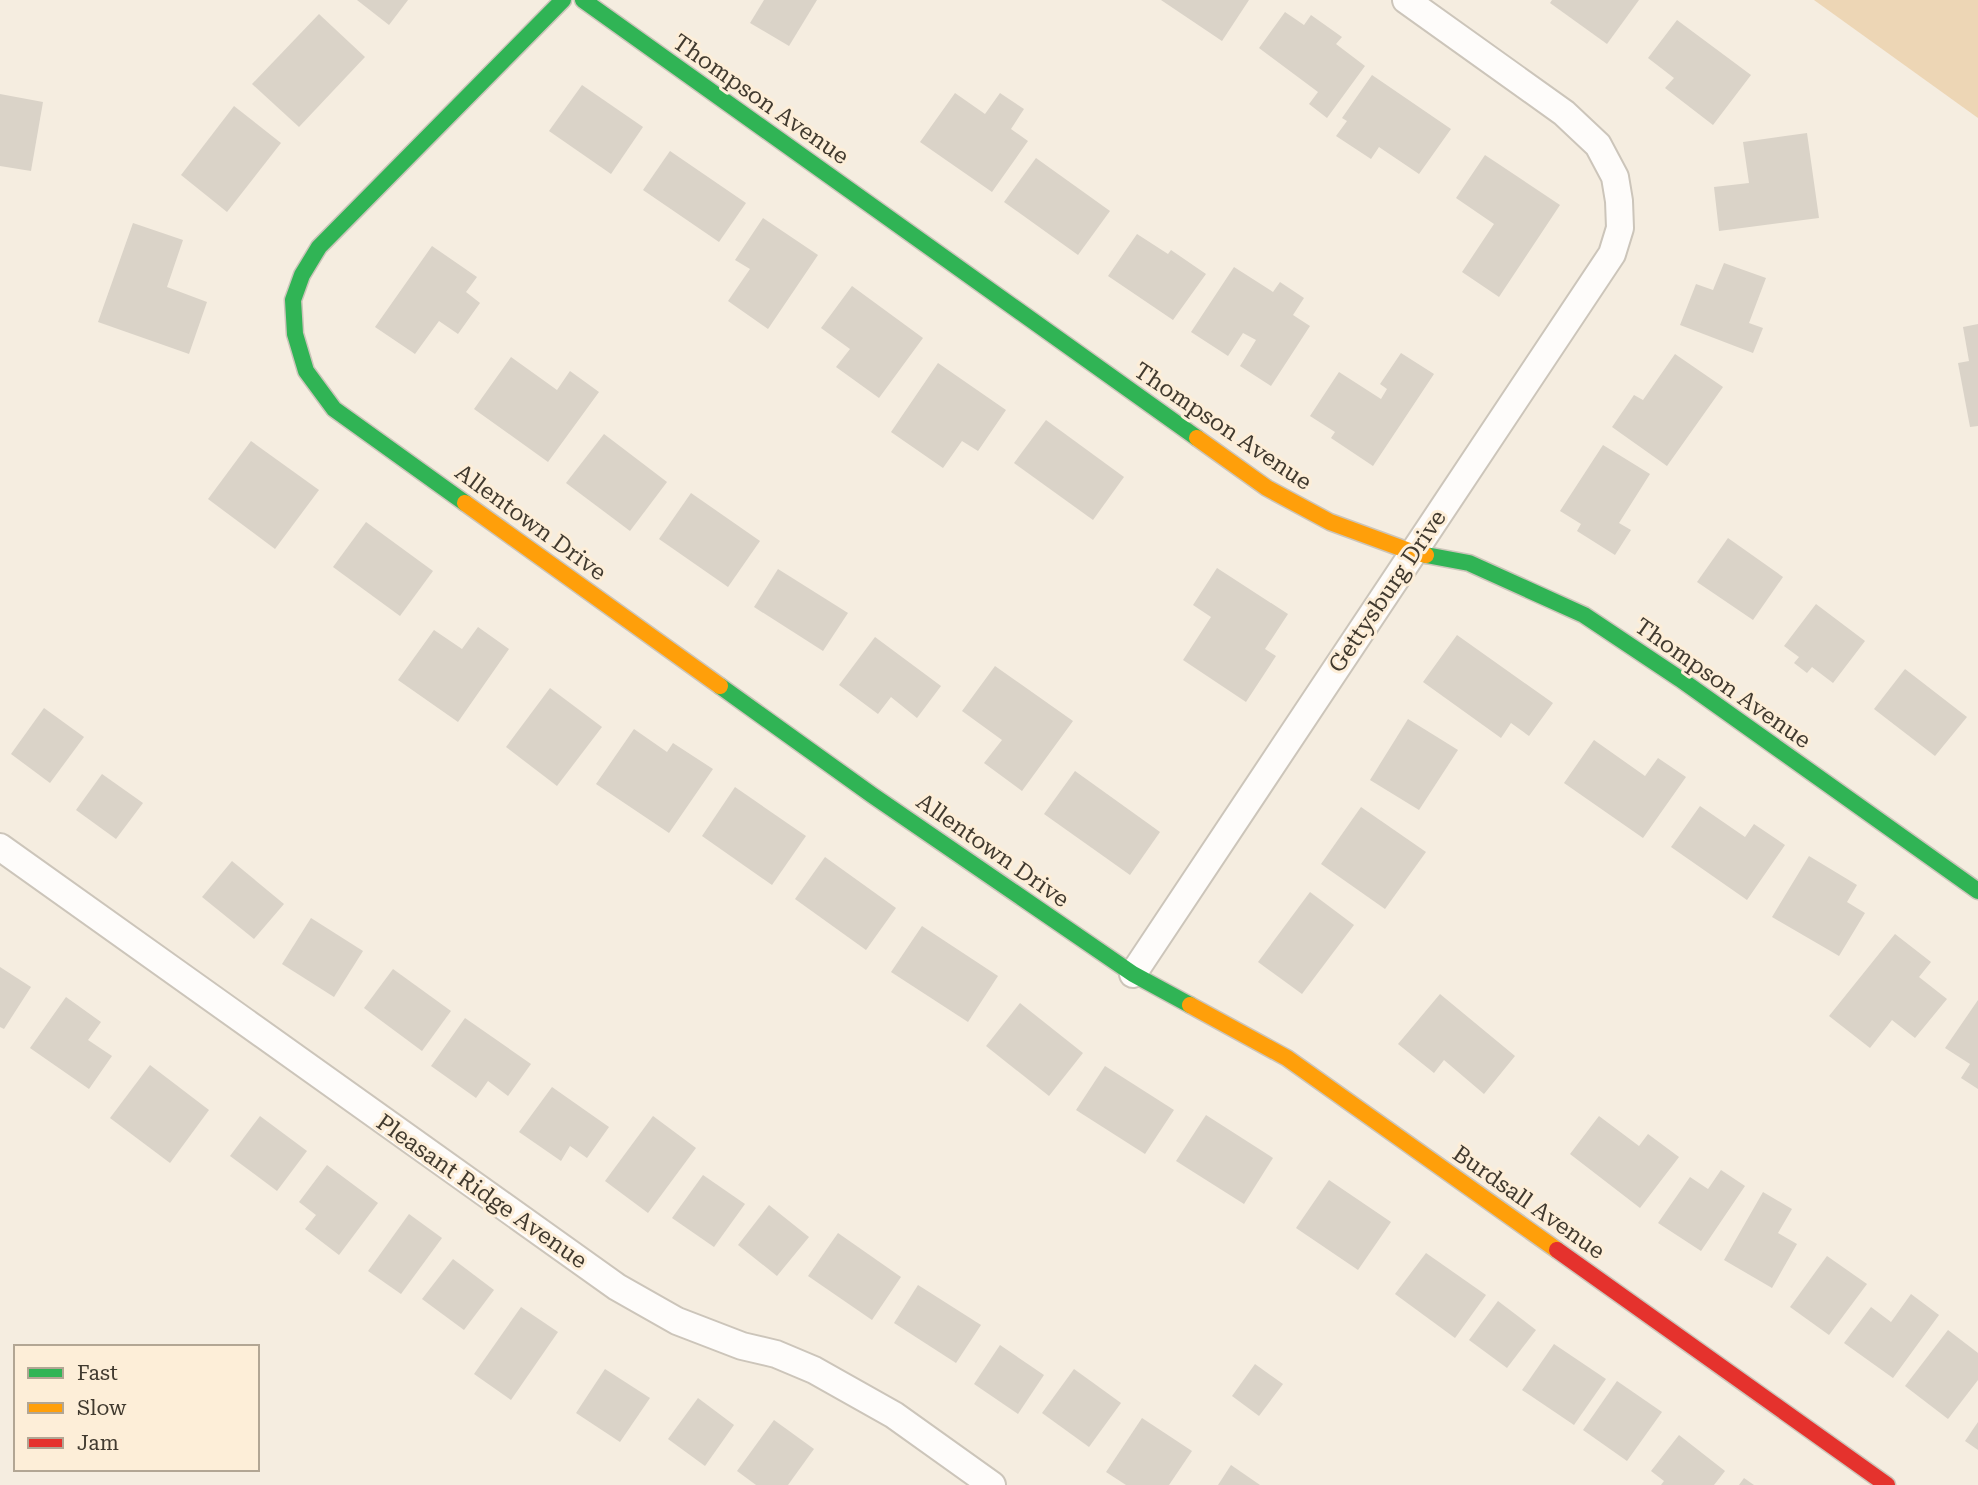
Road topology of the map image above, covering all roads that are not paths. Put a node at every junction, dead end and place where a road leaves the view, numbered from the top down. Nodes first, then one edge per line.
1 (563, 0) edge
2 (583, 0) edge
3 (1406, 0) edge
4 (1412, 552) junction
5 (0, 847) edge
6 (1978, 891) edge
7 (1133, 974) junction
8 (992, 1485) edge
9 (1887, 1485) edge

1 - 7 street, Allentown Drive
2 - 4 street, Thompson Avenue
3 - 4 street, Gettysburg Drive
4 - 6 street, Thompson Avenue
4 - 7 street, Gettysburg Drive
5 - 8 street, Pleasant Ridge Avenue
7 - 9 street, Burdsall Avenue

